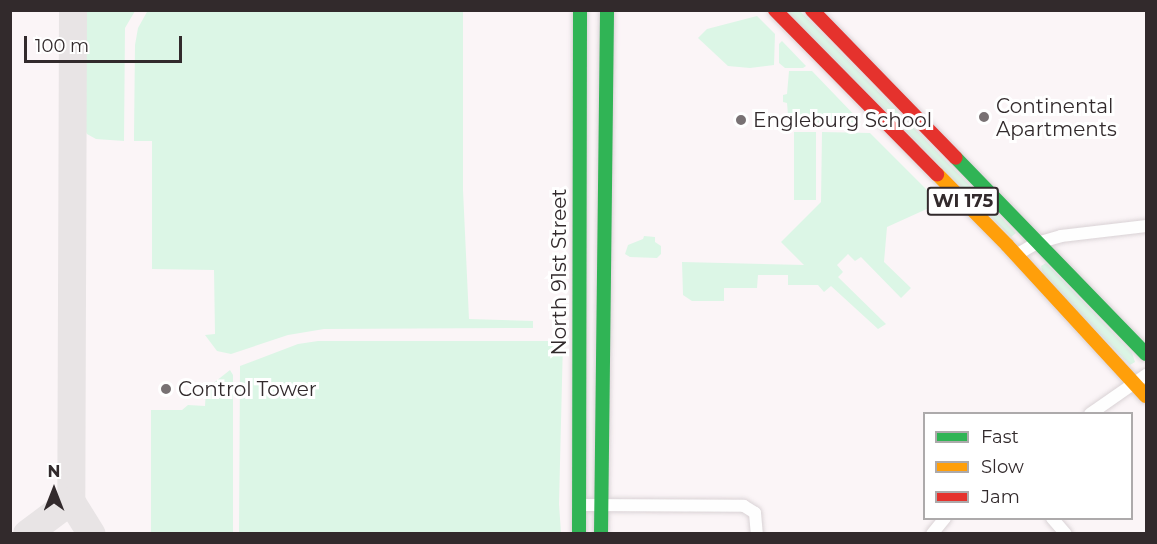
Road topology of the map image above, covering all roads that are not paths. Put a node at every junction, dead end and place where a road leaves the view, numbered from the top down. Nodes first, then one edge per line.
1 (580, 10) edge
2 (607, 10) edge
3 (775, 10) edge
4 (812, 10) edge
5 (1146, 226) edge
6 (1037, 243) junction
7 (1016, 255) junction
8 (1146, 354) edge
9 (1141, 380) edge
10 (1146, 396) edge
11 (1093, 412) edge
12 (580, 505) junction
13 (602, 505) junction
14 (944, 520) edge
15 (1053, 520) edge
16 (932, 532) edge
17 (579, 534) edge
18 (602, 534) edge
19 (757, 534) edge
20 (1066, 534) edge

1 - 12 main road, North 91st Street
2 - 13 main road
3 - 7 main road, WI 175
4 - 6 main road, WI 175
5 - 6 street
6 - 7 street
6 - 8 main road, WI 175
7 - 9 main road, WI 175
9 - 10 main road, WI 175
9 - 11 street
12 - 13 street
12 - 17 main road, North 91st Street
13 - 18 main road
13 - 19 street
14 - 16 street
15 - 20 street

